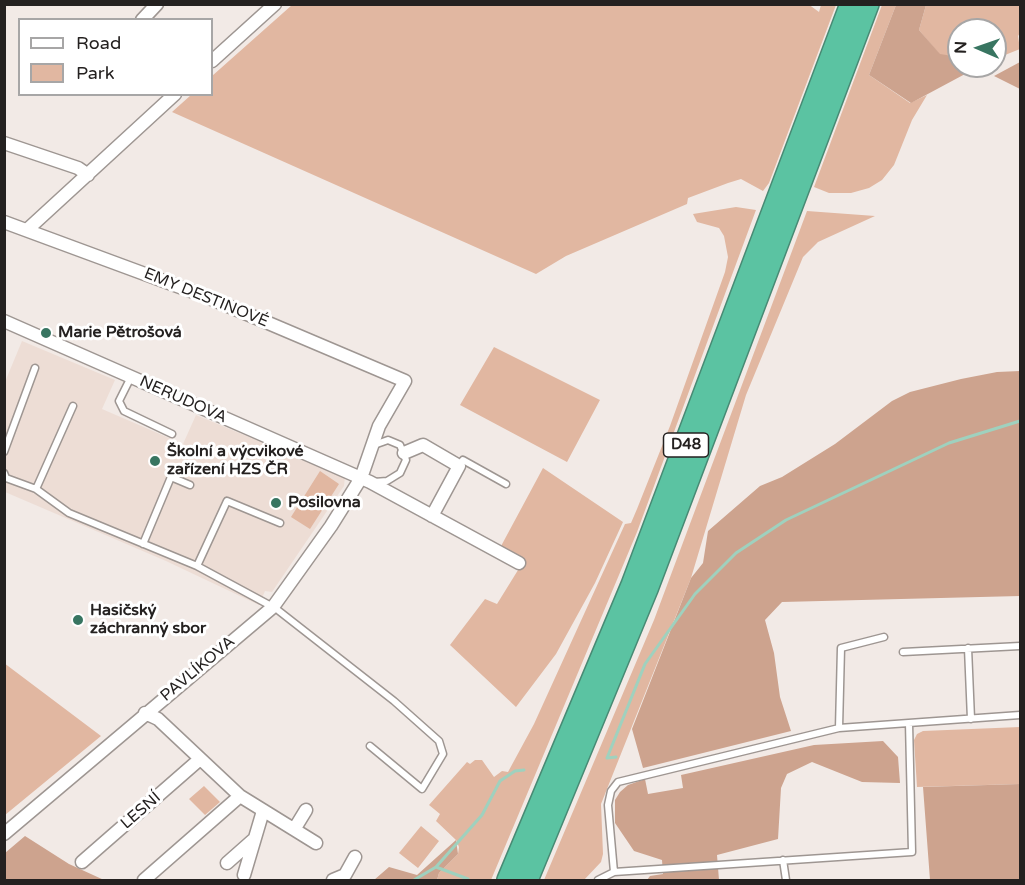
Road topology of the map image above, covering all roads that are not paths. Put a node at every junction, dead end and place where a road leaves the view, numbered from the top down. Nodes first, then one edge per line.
1 (157, 4) edge
2 (275, 4) edge
3 (850, 4) edge
4 (868, 4) edge
5 (144, 18) edge
6 (213, 61) edge
7 (173, 96) edge
8 (4, 143) edge
9 (88, 175) junction
10 (6, 227) edge
11 (28, 229) junction
12 (4, 321) edge
13 (35, 368) dead end
14 (131, 376) junction
15 (405, 381) joint
16 (73, 406) dead end
17 (172, 434) dead end
18 (374, 445) junction
19 (4, 452) edge
20 (404, 453) junction
21 (459, 466) junction
22 (4, 473) edge
23 (366, 480) junction
24 (506, 484) dead end
25 (190, 485) dead end
26 (36, 489) junction
27 (432, 516) junction
28 (280, 523) dead end
29 (143, 544) junction
30 (519, 563) dead end
31 (197, 566) junction
32 (276, 609) junction
33 (884, 637) dead end
34 (1020, 646) edge
35 (968, 648) junction
36 (903, 652) dead end
37 (145, 713) junction
38 (1020, 715) edge
39 (971, 718) junction
40 (909, 723) junction
41 (838, 728) junction
42 (370, 746) dead end
43 (200, 759) junction
44 (240, 796) junction
45 (306, 810) dead end
46 (264, 811) junction
47 (295, 828) junction
48 (4, 834) edge
49 (253, 840) junction
50 (316, 843) dead end
51 (355, 857) dead end
52 (783, 860) junction
53 (82, 862) dead end
54 (164, 862) junction
55 (226, 863) dead end
56 (614, 872) junction
57 (244, 875) dead end
58 (144, 880) edge
59 (163, 880) edge
60 (333, 880) edge
61 (508, 880) edge
62 (527, 880) edge
63 (598, 880) edge
64 (786, 880) edge

1 - 5 street
2 - 6 street
3 - 61 highway, D48
4 - 62 highway, D48
7 - 9 street
8 - 9 street
9 - 11 street
10 - 11 street, EMY DESTINOVÉ
11 - 15 street, EMY DESTINOVÉ
12 - 14 street, NERUDOVA
13 - 19 lane
14 - 17 lane
14 - 23 street, NERUDOVA
15 - 18 street, PAVLÍKOVA
16 - 26 lane
18 - 20 lane
18 - 23 street, PAVLÍKOVA
20 - 21 street
20 - 23 lane
21 - 24 lane
21 - 27 street
22 - 26 lane
23 - 27 street
23 - 32 street, PAVLÍKOVA
25 - 29 lane
26 - 29 lane
27 - 30 street
28 - 31 lane
29 - 31 lane
31 - 32 lane
32 - 37 street, PAVLÍKOVA
32 - 42 lane
33 - 41 lane
34 - 35 lane
35 - 36 lane
35 - 39 lane
37 - 43 street
37 - 48 street, PAVLÍKOVA
38 - 39 lane
39 - 40 lane
40 - 41 lane
40 - 52 lane
41 - 56 lane
43 - 44 street
43 - 53 street, LESNÍ
44 - 46 street
44 - 54 street
45 - 47 street
46 - 47 street
46 - 49 street
47 - 50 street
49 - 55 street
49 - 57 street
51 - 60 street
52 - 56 lane
52 - 64 lane
54 - 58 street
54 - 59 street
56 - 63 lane

